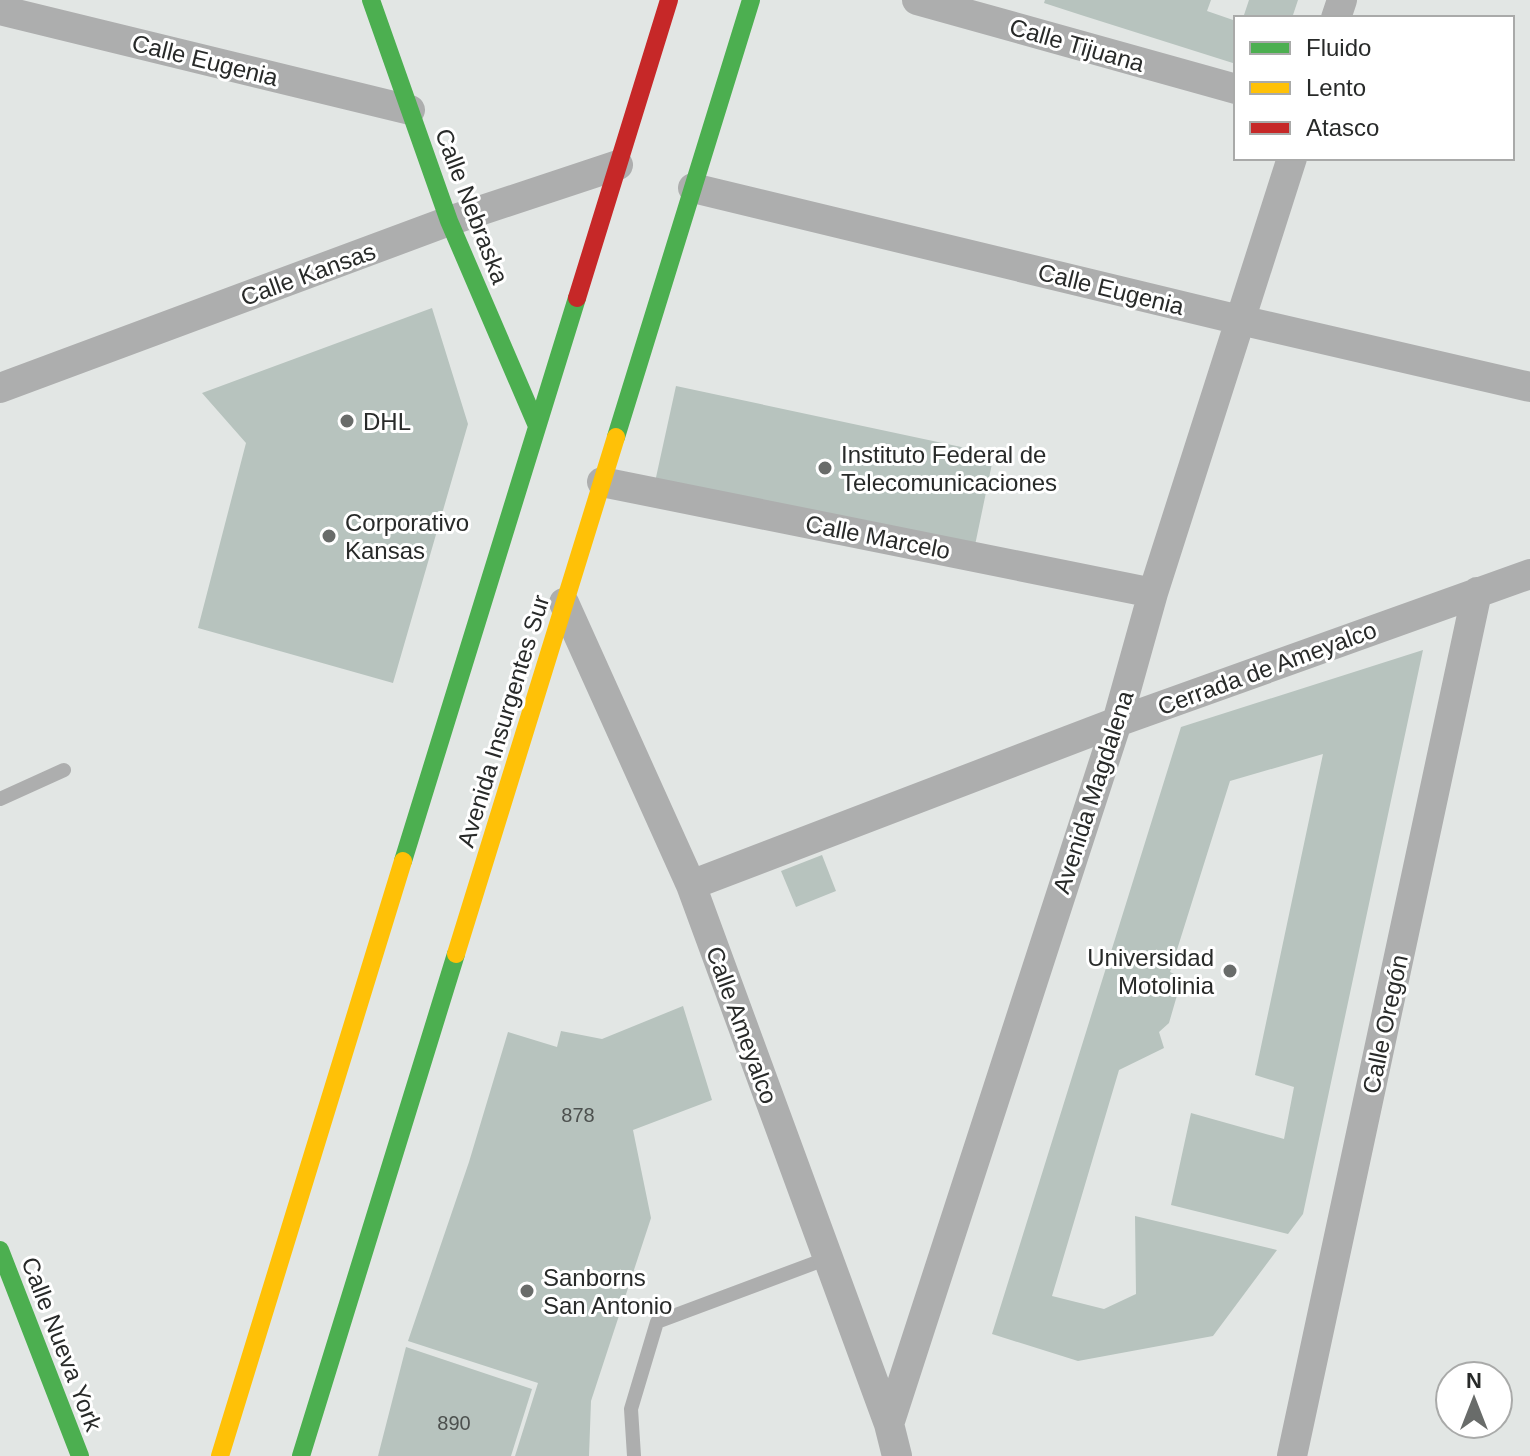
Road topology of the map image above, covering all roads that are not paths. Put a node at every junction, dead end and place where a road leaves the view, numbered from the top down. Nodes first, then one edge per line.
1 (371, 0) edge
2 (669, 0) edge
3 (751, 0) edge
4 (917, 0) edge
5 (0, 10) edge
6 (1234, 88) edge
7 (410, 110) junction
8 (1291, 160) edge
9 (618, 165) junction
10 (693, 188) junction
11 (449, 221) junction
12 (1240, 320) junction
13 (1530, 387) edge
14 (0, 388) edge
15 (537, 426) junction
16 (602, 482) junction
17 (1530, 574) edge
18 (1477, 592) junction
19 (1153, 593) junction
20 (564, 603) junction
21 (1117, 722) junction
22 (64, 770) dead end
23 (0, 799) edge
24 (691, 885) junction
25 (0, 1250) edge
26 (828, 1258) junction
27 (889, 1424) junction
28 (80, 1456) edge
29 (220, 1456) edge
30 (301, 1456) edge
31 (634, 1456) edge
32 (897, 1456) edge
33 (1292, 1456) edge

1 - 7 main road, Calle Nebraska
2 - 9 main road
3 - 10 main road, Avenida Insurgentes Sur
4 - 6 street, Calle Tijuana
5 - 7 street, Calle Eugenia
7 - 11 main road, Calle Nebraska
8 - 12 street, Avenida Magdalena
9 - 11 street, Calle Kansas
9 - 15 main road
10 - 12 street, Calle Eugenia
10 - 16 main road, Avenida Insurgentes Sur
11 - 14 street, Calle Kansas
11 - 15 main road, Calle Nebraska
12 - 13 street, Calle Eugenia
12 - 19 street, Avenida Magdalena
15 - 29 main road
16 - 19 street, Calle Marcelo
16 - 20 main road, Avenida Insurgentes Sur
17 - 18 street, Cerrada de Ameyalco
18 - 21 street, Cerrada de Ameyalco
18 - 33 street, Calle Oregón
19 - 21 street, Avenida Magdalena
20 - 24 street, Calle Ameyalco
20 - 30 main road, Avenida Insurgentes Sur
21 - 24 street, Cerrada de Ameyalco
21 - 27 street, Avenida Magdalena
22 - 23 lane
24 - 26 street, Calle Ameyalco
25 - 28 main road, Calle Nueva York
26 - 27 street, Calle Ameyalco
26 - 31 lane
27 - 32 street, Calle Ameyalco

